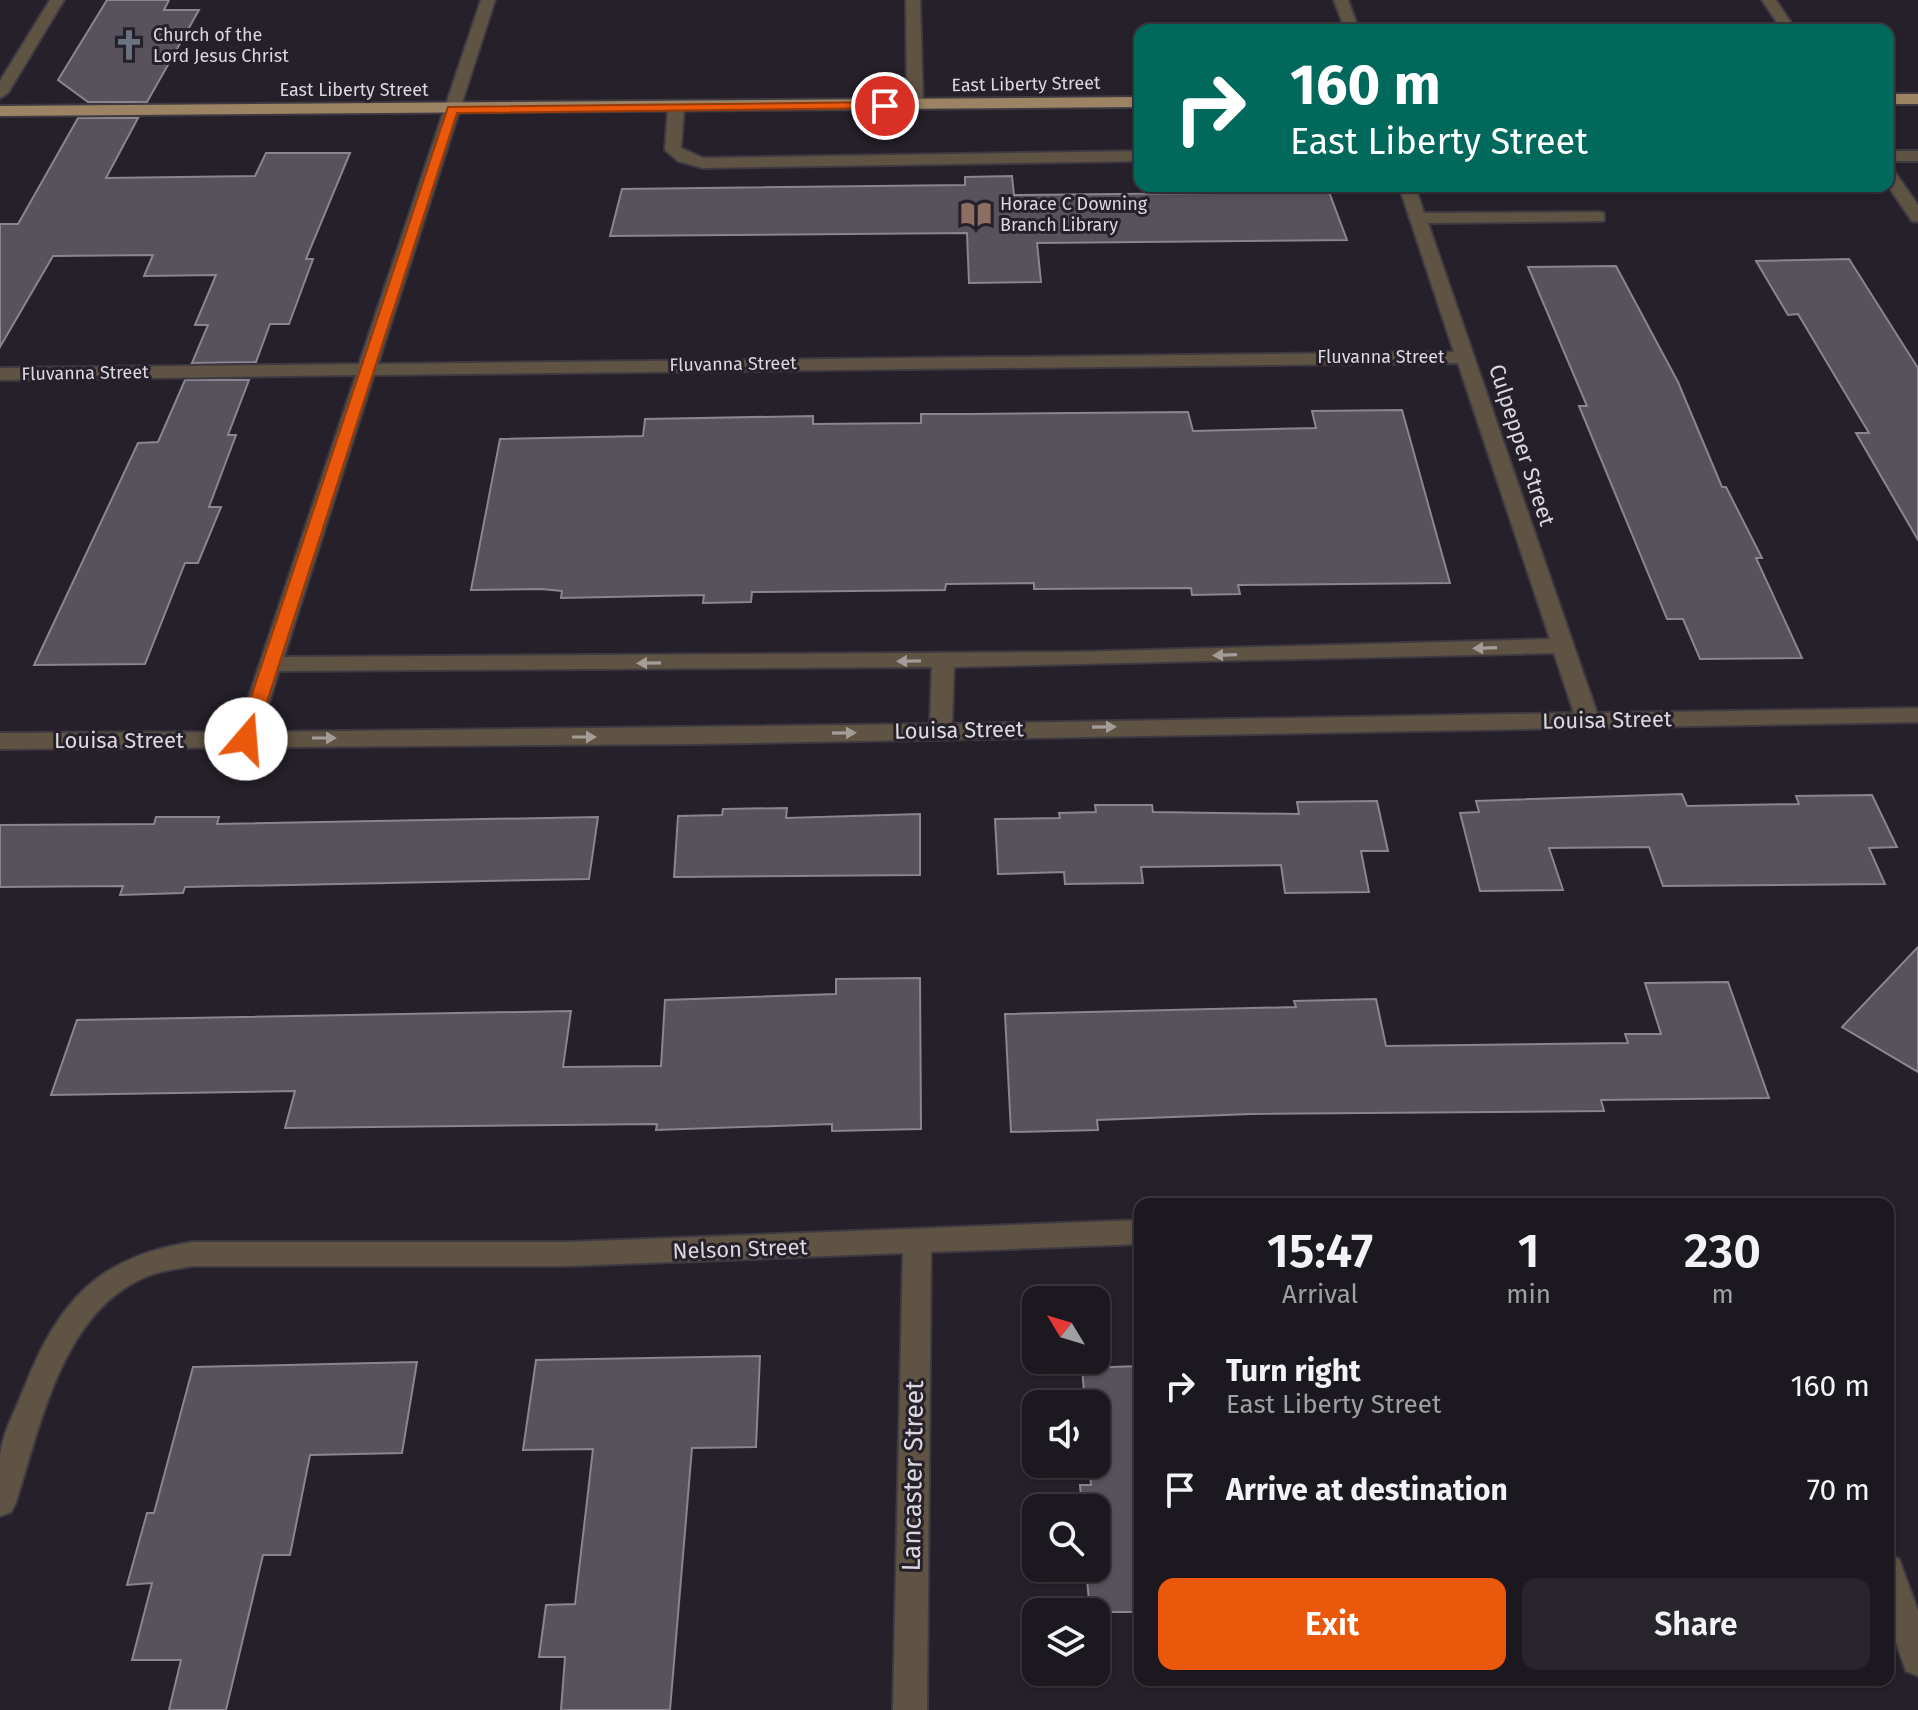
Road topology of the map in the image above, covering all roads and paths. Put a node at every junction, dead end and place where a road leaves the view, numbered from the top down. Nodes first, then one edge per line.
1 (57, 0) edge
2 (488, 0) edge
3 (913, 0) edge
4 (1341, 0) edge
5 (1769, 0) edge
6 (1350, 24) edge
7 (1785, 24) edge
8 (0, 93) edge
9 (1894, 99) edge
10 (1918, 99) edge
11 (1134, 102) edge
12 (915, 106) junction
13 (676, 108) junction
14 (452, 109) junction
15 (0, 111) edge
16 (1134, 156) edge
17 (1894, 156) edge
18 (1918, 156) edge
19 (1894, 183) edge
20 (1409, 192) edge
21 (1598, 217) dead end
22 (1918, 217) edge
23 (1418, 218) junction
24 (1467, 357) junction
25 (369, 369) junction
26 (0, 374) edge
27 (1563, 646) junction
28 (943, 660) junction
29 (271, 664) junction
30 (1918, 715) edge
31 (1588, 721) junction
32 (941, 731) junction
33 (246, 739) junction
34 (0, 741) edge
35 (1134, 1232) edge
36 (917, 1243) junction
37 (0, 1502) edge
38 (1894, 1588) edge
39 (1918, 1660) edge
40 (910, 1710) edge

1 - 8 street
2 - 14 street
3 - 12 street
4 - 6 street
5 - 7 street
9 - 10 main road
11 - 12 main road, East Liberty Street
12 - 13 main road, East Liberty Street
13 - 14 main road, East Liberty Street
13 - 16 street
14 - 15 main road, East Liberty Street
14 - 25 street
17 - 18 street
19 - 22 street
20 - 23 street, Culpepper Street
21 - 23 street
23 - 24 street, Culpepper Street
24 - 25 street, Fluvanna Street
24 - 27 street, Culpepper Street
25 - 26 street, Fluvanna Street
25 - 29 street
27 -> 28 street
27 - 31 street, Culpepper Street
28 -> 29 street
28 - 32 street
29 - 33 street
30 - 31 street, Louisa Street
32 -> 31 street, Louisa Street
33 -> 32 street, Louisa Street
33 - 34 street, Louisa Street
35 - 36 street, Nelson Street
36 - 37 street, Nelson Street
36 - 40 street, Lancaster Street
38 - 39 street

